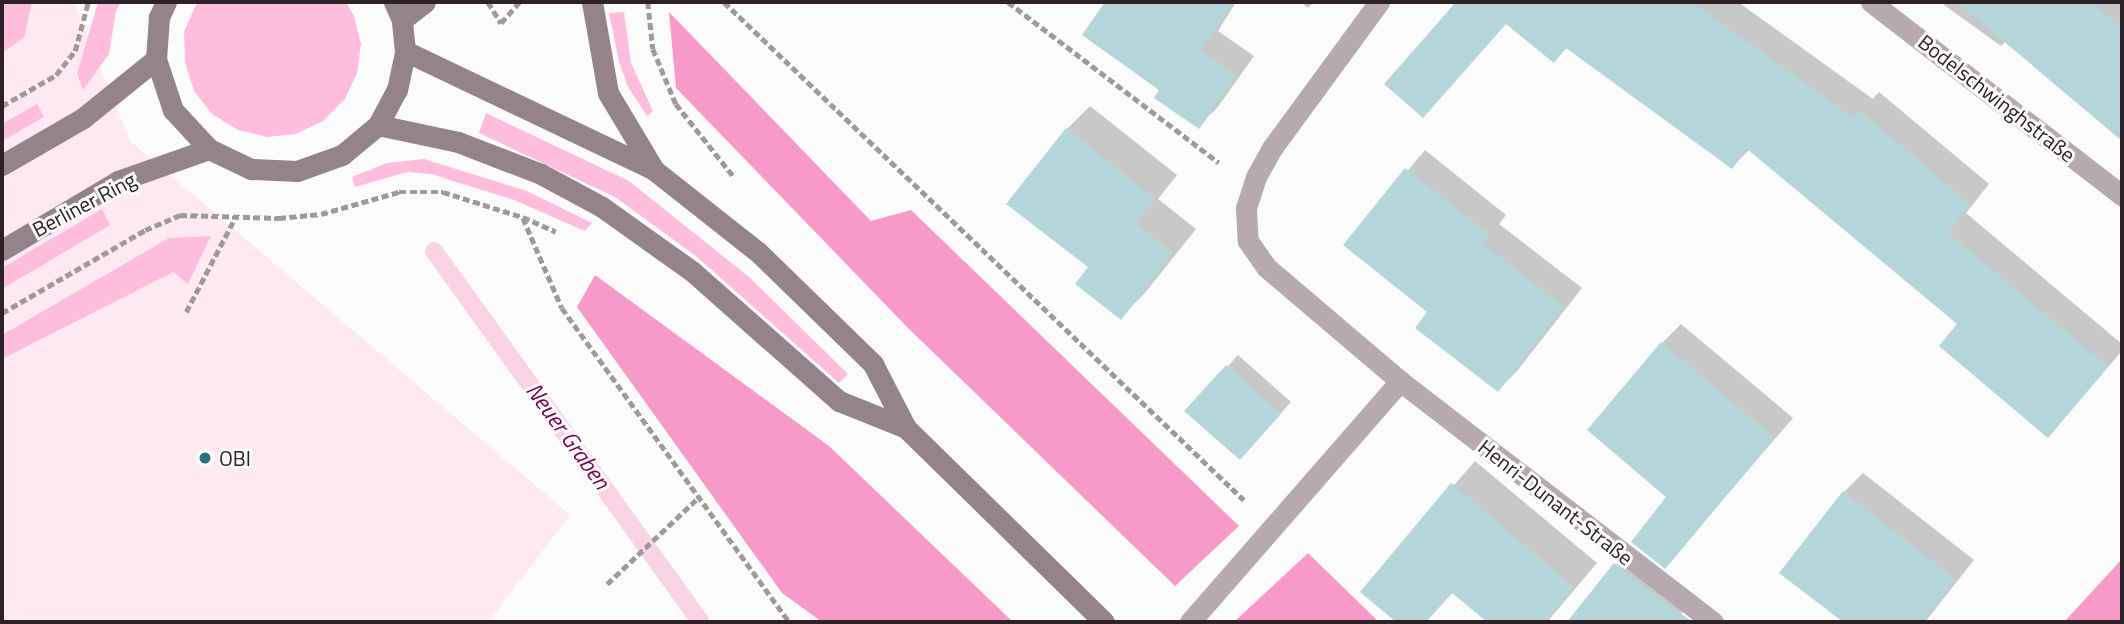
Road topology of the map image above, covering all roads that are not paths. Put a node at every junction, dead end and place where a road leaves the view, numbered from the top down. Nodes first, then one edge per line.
1 (166, 2) edge
2 (425, 2) edge
3 (592, 2) edge
4 (1379, 2) edge
5 (1871, 2) edge
6 (398, 11) edge
7 (405, 51) junction
8 (156, 59) junction
9 (378, 124) junction
10 (209, 149) junction
11 (2, 165) edge
12 (654, 170) junction
13 (2122, 195) edge
14 (2, 250) edge
15 (1400, 381) junction
16 (906, 428) junction
17 (1104, 622) edge
18 (1190, 622) edge
19 (1713, 622) edge

1 - 8 main road
2 - 6 main road
3 - 12 main road
4 - 15 street, Henri-Dunant-Straße
5 - 13 street, Bodelschwinghstraße
6 - 7 main road
7 - 9 main road
7 - 12 main road
8 - 10 main road
8 - 11 main road
9 - 10 main road
9 - 16 main road
10 - 14 main road, Berliner Ring
12 - 16 main road
15 - 18 street
15 - 19 street, Henri-Dunant-Straße
16 - 17 main road

